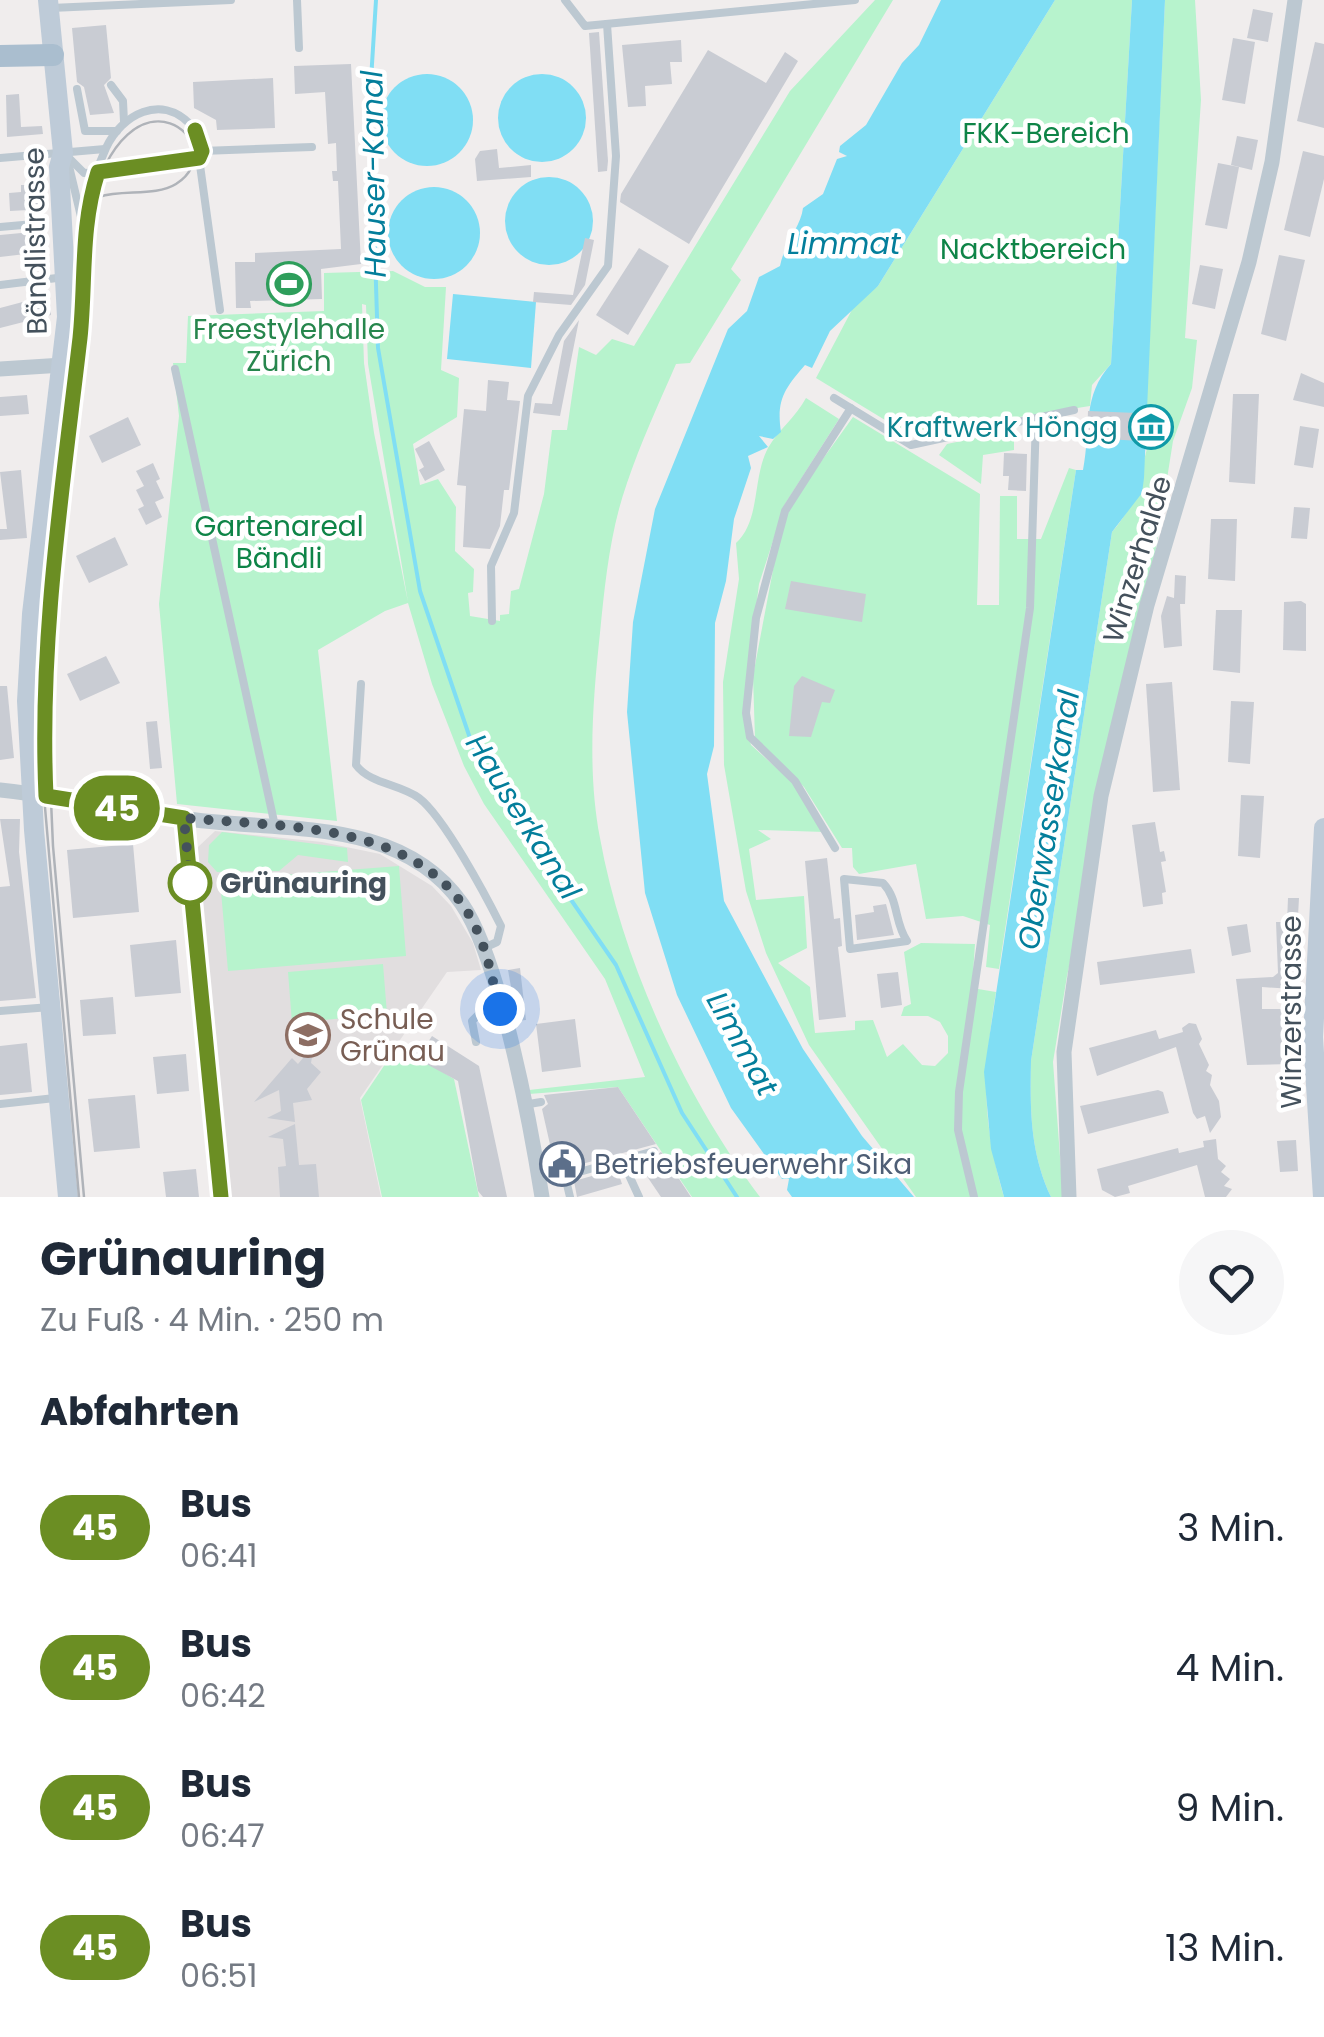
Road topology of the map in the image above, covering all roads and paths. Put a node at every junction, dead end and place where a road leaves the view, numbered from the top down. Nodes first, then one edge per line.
1 (231, 0) edge
2 (297, 0) edge
3 (565, 0) edge
4 (855, 0) edge
5 (1295, 0) edge
6 (168, 1) edge
7 (88, 3) edge
8 (49, 4) edge
9 (606, 24) junction
10 (299, 48) dead end
11 (54, 55) junction
12 (0, 56) edge
13 (111, 85) dead end
14 (77, 89) dead end
15 (124, 122) junction
16 (116, 131) junction
17 (312, 147) dead end
18 (105, 149) junction
19 (63, 153) junction
20 (201, 154) junction
21 (0, 158) edge
22 (98, 172) junction
23 (34, 224) dead end
24 (83, 227) junction
25 (0, 228) edge
26 (68, 276) junction
27 (0, 284) edge
28 (220, 310) dead end
29 (62, 364) junction
30 (0, 369) edge
31 (175, 370) dead end
32 (834, 398) dead end
33 (850, 408) junction
34 (1074, 410) dead end
35 (1036, 418) junction
36 (492, 621) dead end
37 (362, 684) dead end
38 (1, 791) edge
39 (39, 795) junction
40 (184, 818) junction
41 (275, 826) junction
42 (1324, 828) edge
43 (835, 848) dead end
44 (844, 879) joint
45 (484, 948) junction
46 (50, 1007) junction
47 (500, 1009) junction
48 (0, 1012) edge
49 (476, 1042) dead end
50 (1319, 1081) edge
51 (58, 1098) junction
52 (541, 1102) dead end
53 (0, 1104) edge
54 (523, 1105) junction
55 (654, 1150) dead end
56 (1322, 1151) edge
57 (622, 1160) junction
58 (68, 1197) edge
59 (221, 1197) edge
60 (542, 1197) edge
61 (570, 1197) edge
62 (640, 1197) edge
63 (974, 1197) edge
64 (1069, 1197) edge
65 (1323, 1197) edge

1 - 6 lane
2 - 10 lane
3 - 9 lane
4 - 9 lane
5 - 64 street, Winzerhalde
6 - 7 lane
7 - 8 lane
8 - 11 street, Bändlistrasse
9 - 36 lane
11 - 12 main road
11 - 19 street, Bändlistrasse
13 - 15 lane
14 - 16 lane
15 - 16 lane
15 - 20 lane
16 - 18 lane
17 - 20 lane
18 - 19 lane
18 - 22 lane
19 - 21 lane
19 - 22 lane
19 - 24 lane
19 - 26 street, Bändlistrasse
20 - 22 lane
20 - 28 lane
22 - 24 lane
23 - 25 lane
24 - 39 lane
26 - 27 lane
26 - 29 street, Bändlistrasse
29 - 30 street
29 - 39 street, Bändlistrasse
31 - 41 lane
32 - 33 lane
33 - 35 lane
33 - 43 lane
34 - 35 lane
35 - 63 lane
37 - 45 lane
38 - 39 street
39 - 40 street
39 - 46 street, Bändlistrasse
40 - 41 street
40 - 59 street
41 - 45 street
42 - 50 street, Winzerstrasse
44 - 44 lane
45 - 47 street
46 - 48 lane
46 - 51 street, Bändlistrasse
47 - 49 lane
47 - 54 street
50 - 56 street, Winzerstrasse
51 - 53 lane
51 - 58 street, Bändlistrasse
52 - 54 lane
54 - 60 street
55 - 57 lane
56 - 65 street, Winzerstrasse
57 - 61 lane
57 - 62 lane

